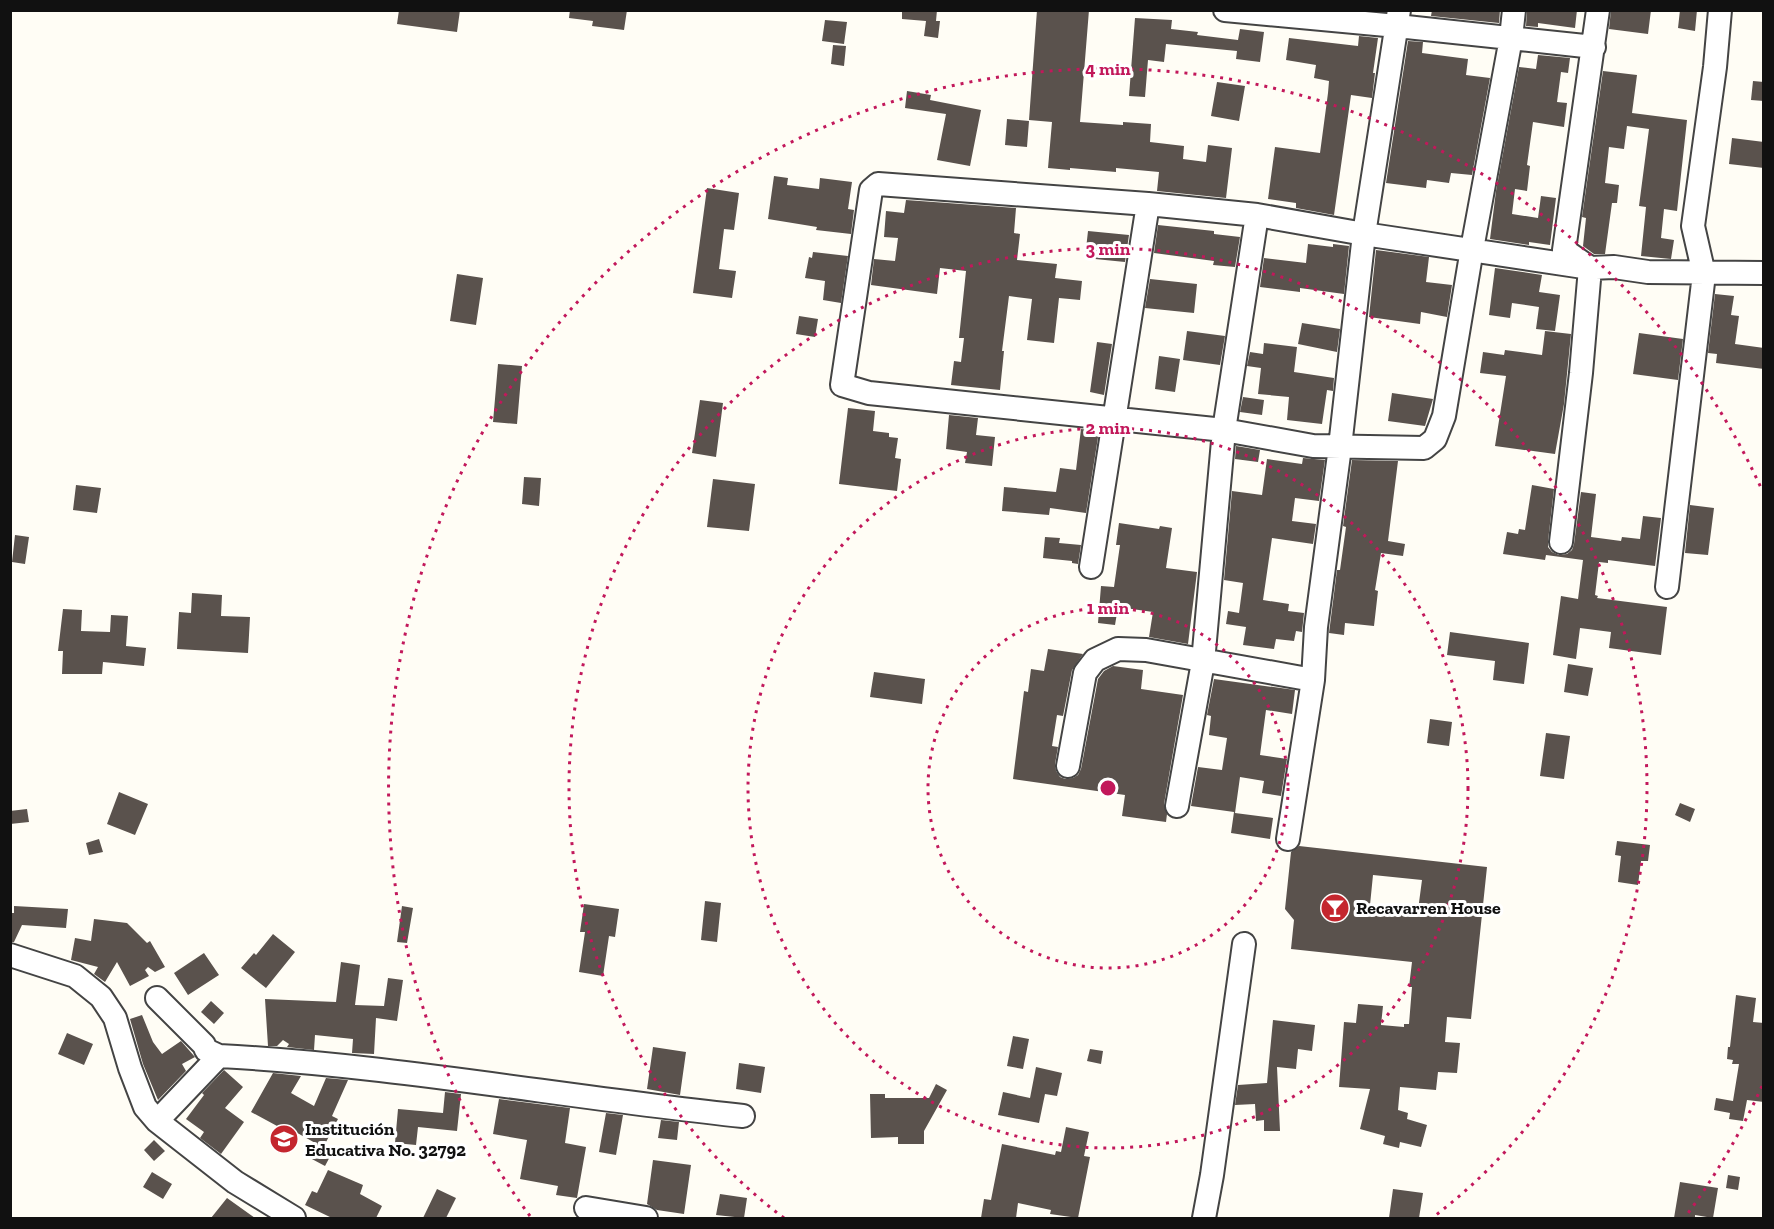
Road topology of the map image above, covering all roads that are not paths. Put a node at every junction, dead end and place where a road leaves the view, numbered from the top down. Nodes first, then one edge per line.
1 (1224, 10) edge
2 (1514, 10) edge
3 (1598, 10) edge
4 (1720, 10) edge
5 (1285, 13) edge
6 (1398, 18) edge
7 (1511, 38) junction
8 (1594, 47) junction
9 (1149, 204) junction
10 (1257, 215) junction
11 (1364, 234) junction
12 (1472, 249) junction
13 (1590, 268) junction
14 (1704, 273) junction
15 (1764, 273) edge
16 (1116, 419) junction
17 (1224, 430) junction
18 (1340, 447) junction
19 (1561, 542) dead end
20 (1091, 567) dead end
21 (1667, 586) dead end
22 (1203, 662) junction
23 (1313, 680) junction
24 (1068, 766) dead end
25 (1177, 806) dead end
26 (1288, 839) dead end
27 (1244, 944) dead end
28 (10, 955) edge
29 (157, 998) dead end
30 (219, 1056) junction
31 (743, 1116) dead end
32 (157, 1121) junction
33 (586, 1209) dead end
34 (294, 1218) edge
35 (646, 1218) edge
36 (1204, 1218) edge

1 - 5 street
2 - 7 street
3 - 8 street
4 - 14 street
5 - 6 street
6 - 7 street
6 - 11 street
7 - 8 street
7 - 12 street
8 - 13 street
9 - 10 street
9 - 16 street
9 - 16 street
10 - 11 street
10 - 17 street
11 - 12 street
11 - 18 street
12 - 13 street
12 - 18 street
13 - 14 street
13 - 19 street
14 - 15 street
14 - 21 street
16 - 17 street
16 - 20 street
17 - 18 street
17 - 22 street
18 - 23 street
22 - 23 street
22 - 24 street
22 - 25 street
23 - 26 street
27 - 36 street
28 - 32 street
29 - 30 street
30 - 31 street
30 - 32 street
32 - 34 street
33 - 35 street

